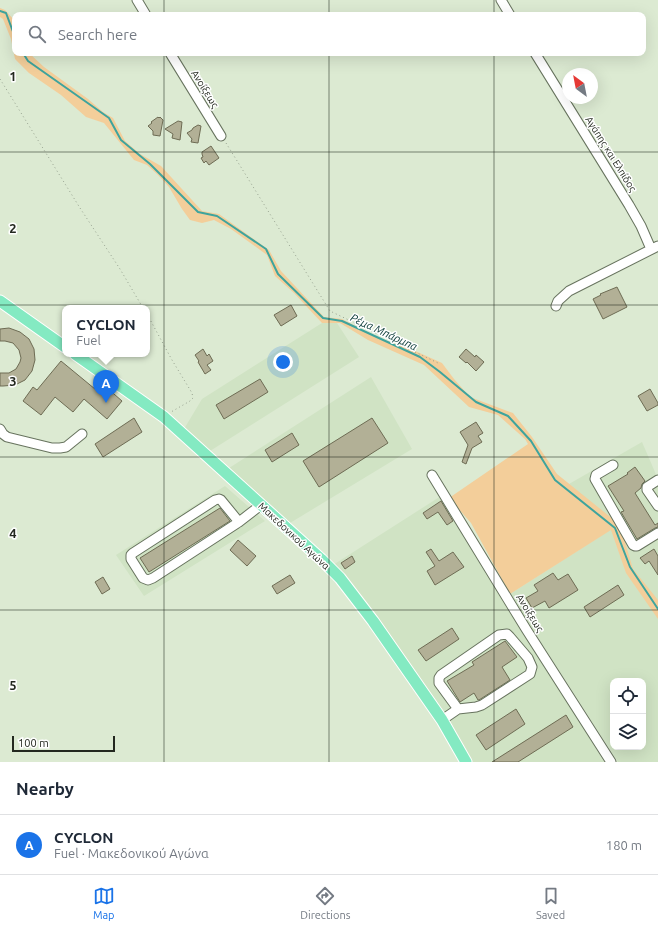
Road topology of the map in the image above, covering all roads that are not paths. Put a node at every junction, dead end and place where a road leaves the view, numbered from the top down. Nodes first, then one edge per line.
1 (136, 0) edge
2 (501, 0) edge
3 (144, 12) edge
4 (508, 12) edge
5 (172, 56) edge
6 (537, 56) edge
7 (221, 136) road end
8 (655, 248) edge
9 (0, 300) edge
10 (556, 306) dead end
11 (62, 345) edge
12 (79, 357) edge
13 (0, 429) edge
14 (82, 434) dead end
15 (613, 465) dead end
16 (432, 475) dead end
17 (658, 480) edge
18 (261, 505) junction
19 (658, 506) edge
20 (239, 522) junction
21 (658, 533) edge
22 (458, 709) junction
23 (442, 720) junction
24 (466, 762) edge
25 (611, 762) edge

1 - 3 street
2 - 4 street
5 - 7 street, Ανοίξεως
6 - 8 street, Αγάπης και Ελπίδος
8 - 10 street
9 - 11 main road
12 - 18 main road, Μακεδονικού Αγώνα
13 - 14 street
15 - 21 street
16 - 25 street, Ανοίξεως
17 - 19 street
18 - 20 street
18 - 23 main road, Μακεδονικού Αγώνα
20 - 20 street
22 - 22 street
22 - 23 street
23 - 24 main road, Μακεδονικού Αγώνα

